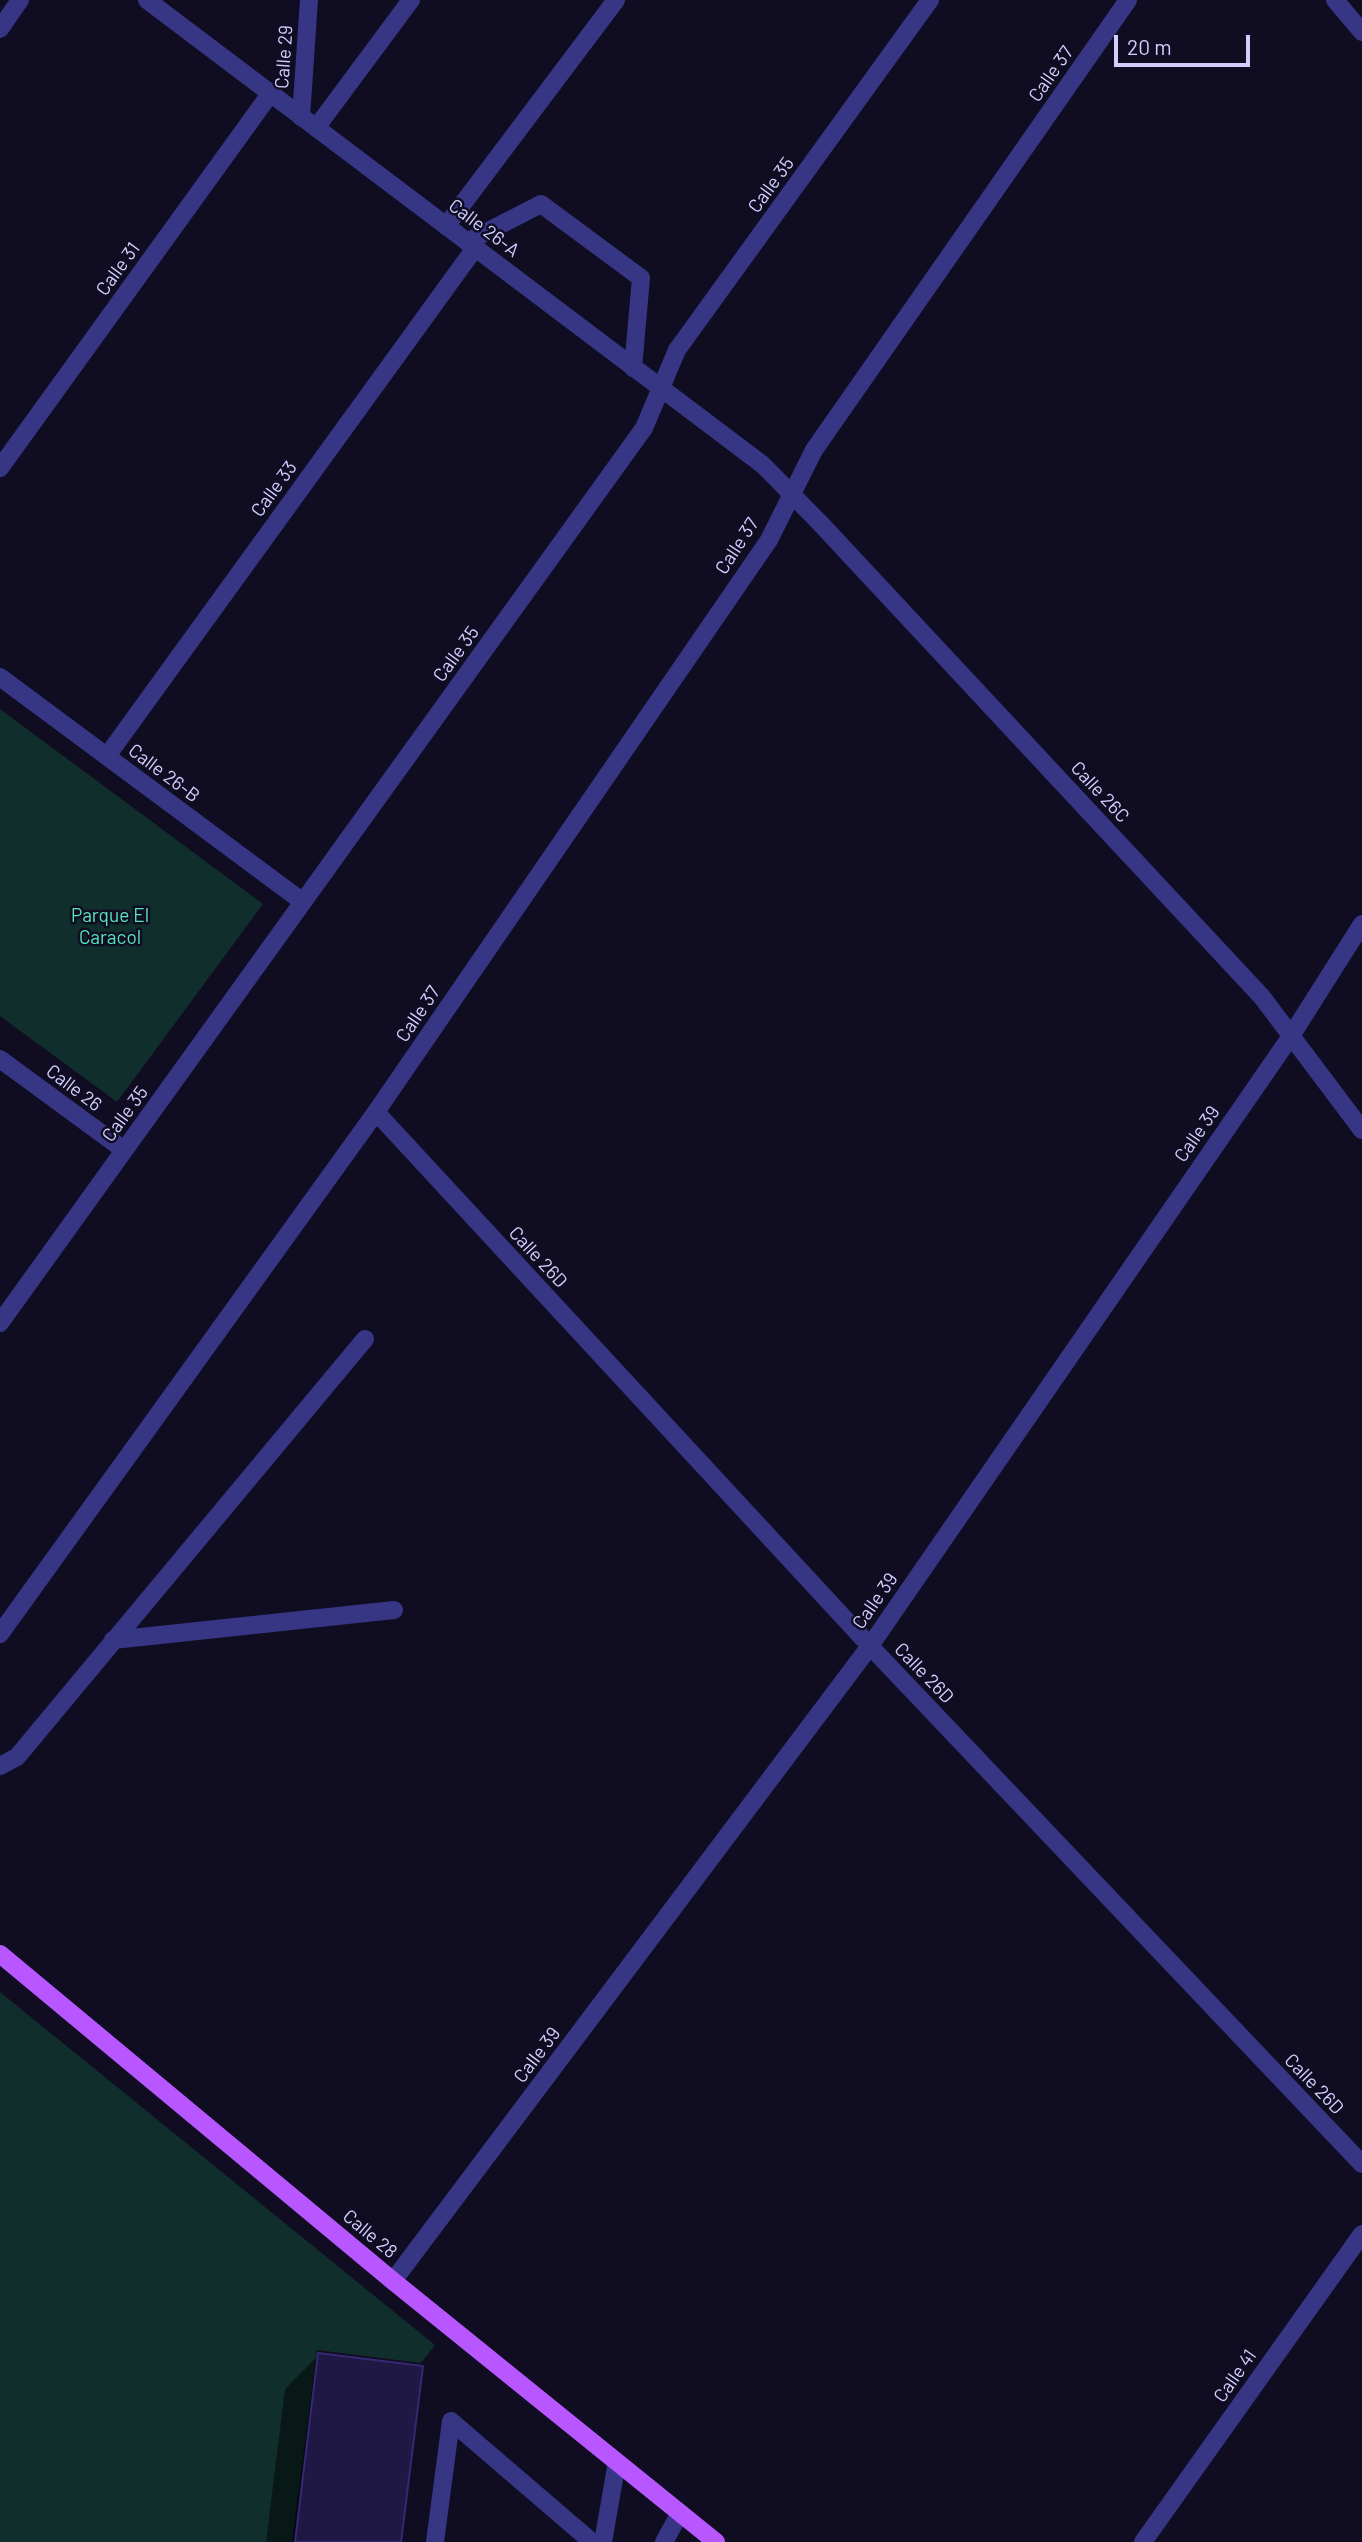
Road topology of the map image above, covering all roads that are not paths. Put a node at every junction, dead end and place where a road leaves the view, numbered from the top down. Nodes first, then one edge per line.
1 (20, 0) edge
2 (146, 0) edge
3 (309, 0) edge
4 (411, 0) edge
5 (617, 0) edge
6 (930, 0) edge
7 (1128, 0) edge
8 (1335, 0) edge
9 (0, 29) edge
10 (1362, 32) edge
11 (270, 94) junction
12 (308, 122) junction
13 (446, 226) junction
14 (471, 245) junction
15 (633, 368) junction
16 (661, 389) junction
17 (0, 468) edge
18 (791, 496) junction
19 (0, 677) edge
20 (107, 756) junction
21 (303, 902) junction
22 (1362, 924) edge
23 (1291, 1035) junction
24 (0, 1059) edge
25 (376, 1112) junction
26 (1362, 1130) edge
27 (124, 1150) junction
28 (0, 1323) edge
29 (365, 1339) dead end
30 (394, 1610) dead end
31 (0, 1634) edge
32 (113, 1640) junction
33 (870, 1646) junction
34 (0, 1766) edge
35 (0, 1954) edge
36 (1362, 2164) edge
37 (1362, 2235) edge
38 (393, 2281) junction
39 (617, 2462) junction
40 (680, 2513) junction
41 (435, 2542) edge
42 (592, 2542) edge
43 (603, 2542) edge
44 (664, 2542) edge
45 (716, 2542) edge
46 (1143, 2542) edge

1 - 9 street
2 - 11 street, Calle 26-A
3 - 12 street, Calle 29
4 - 12 street
5 - 13 street
6 - 16 street, Calle 35
7 - 18 street, Calle 37
8 - 10 street
11 - 12 street, Calle 26-A
11 - 17 street, Calle 31
12 - 13 street, Calle 26-A
13 - 14 street, Calle 26-A
14 - 15 street, Calle 26-A
14 - 15 street
14 - 20 street, Calle 33
15 - 16 street, Calle 26-A
16 - 18 street, Calle 26-A
16 - 21 street, Calle 35
18 - 23 street, Calle 26C
18 - 25 street, Calle 37
19 - 20 street, Calle 26-B
20 - 21 street, Calle 26-B
21 - 27 street, Calle 35
22 - 23 street, Calle 39
23 - 26 street, Calle 26C
23 - 33 street, Calle 39
24 - 27 street, Calle 26
25 - 31 street, Calle 37
25 - 33 street, Calle 26D
27 - 28 street, Calle 35
29 - 32 street
30 - 32 street
32 - 34 street
33 - 36 street, Calle 26D
33 - 38 street, Calle 39
35 - 38 main road, Calle 28
37 - 46 street, Calle 41
38 - 39 main road, Calle 28
39 - 40 main road, Calle 28
39 - 43 street
40 - 44 street
40 - 45 main road, Calle 28
41 - 42 street

